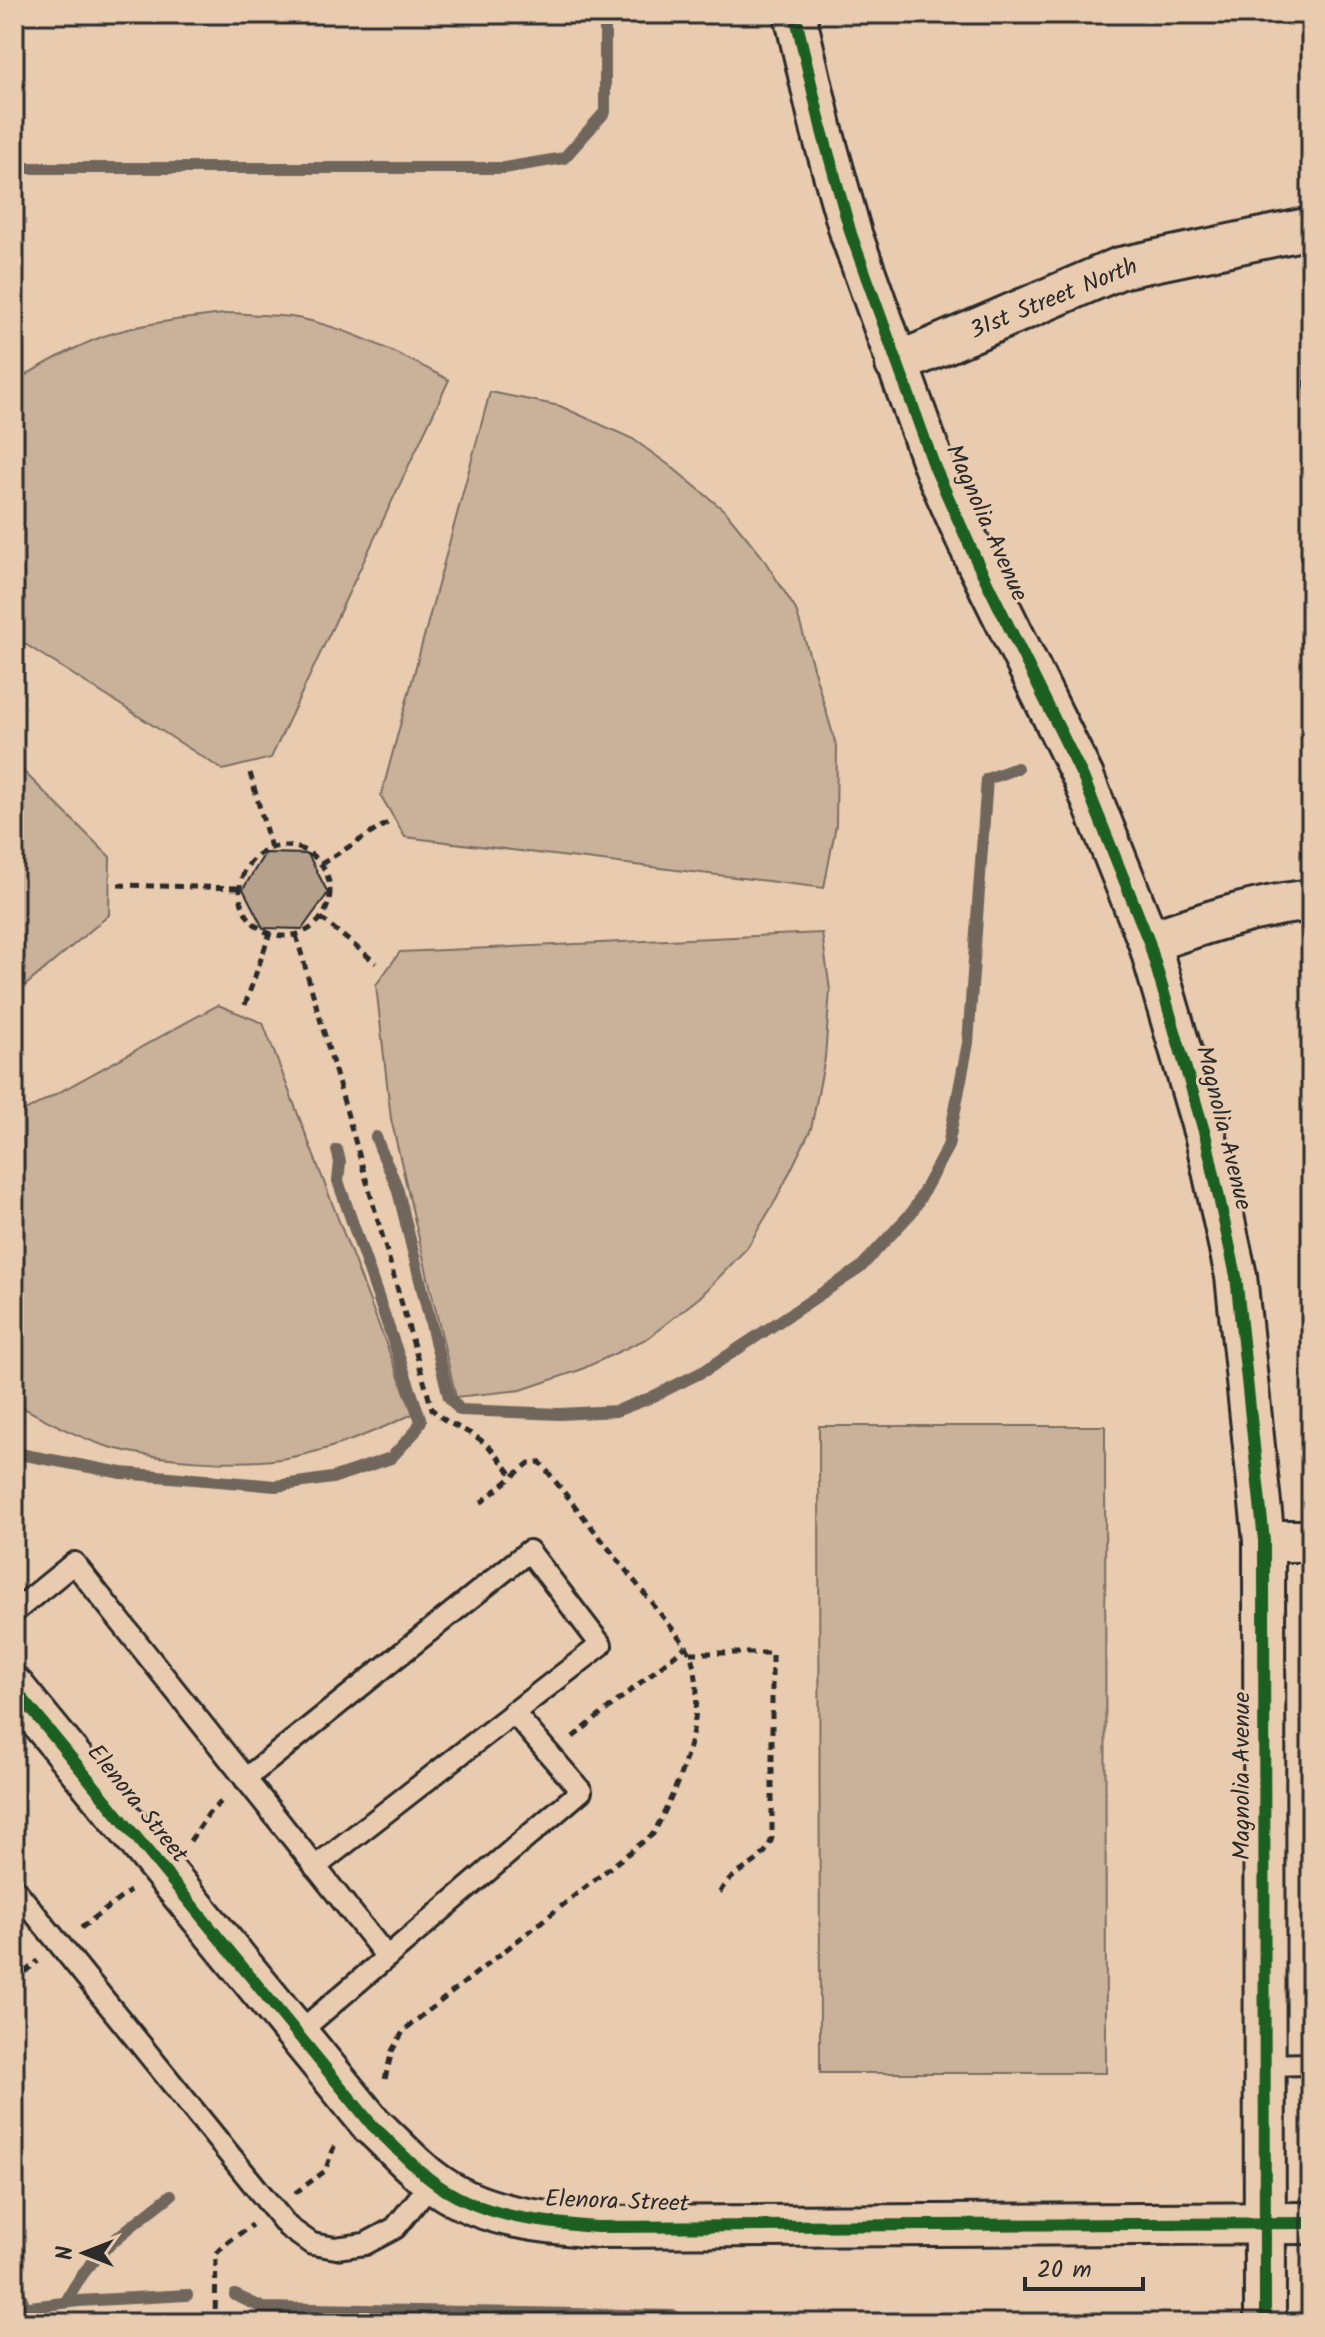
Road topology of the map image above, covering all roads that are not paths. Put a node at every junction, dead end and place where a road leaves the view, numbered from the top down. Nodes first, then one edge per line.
1 (795, 14) edge
2 (1311, 228) edge
3 (896, 364) junction
4 (1311, 900) edge
5 (1149, 942) junction
6 (1264, 1541) junction
7 (1311, 1541) edge
8 (14, 1612) edge
9 (14, 1688) edge
10 (513, 1712) junction
11 (245, 1779) junction
12 (315, 1867) junction
13 (14, 1888) edge
14 (387, 1957) junction
15 (297, 2034) junction
16 (1311, 2064) edge
17 (1264, 2065) junction
18 (432, 2182) junction
19 (1264, 2223) junction
20 (1311, 2223) edge
21 (1265, 2323) edge

1 - 3 street, Magnolia Avenue
2 - 3 street, 31st Street North
3 - 5 street, Magnolia Avenue
4 - 5 street
5 - 6 street, Magnolia Avenue
6 - 7 street
6 - 17 street, Magnolia Avenue
8 - 11 lane
9 - 15 street, Elenora Street
10 - 11 lane
10 - 12 lane
10 - 14 lane
11 - 12 lane
12 - 14 lane
13 - 18 lane
14 - 15 lane
15 - 18 street, Elenora Street
16 - 17 lane
17 - 19 street, Magnolia Avenue
18 - 19 street, Elenora Street
19 - 20 street, Elenora Street
19 - 21 street, Magnolia Avenue

